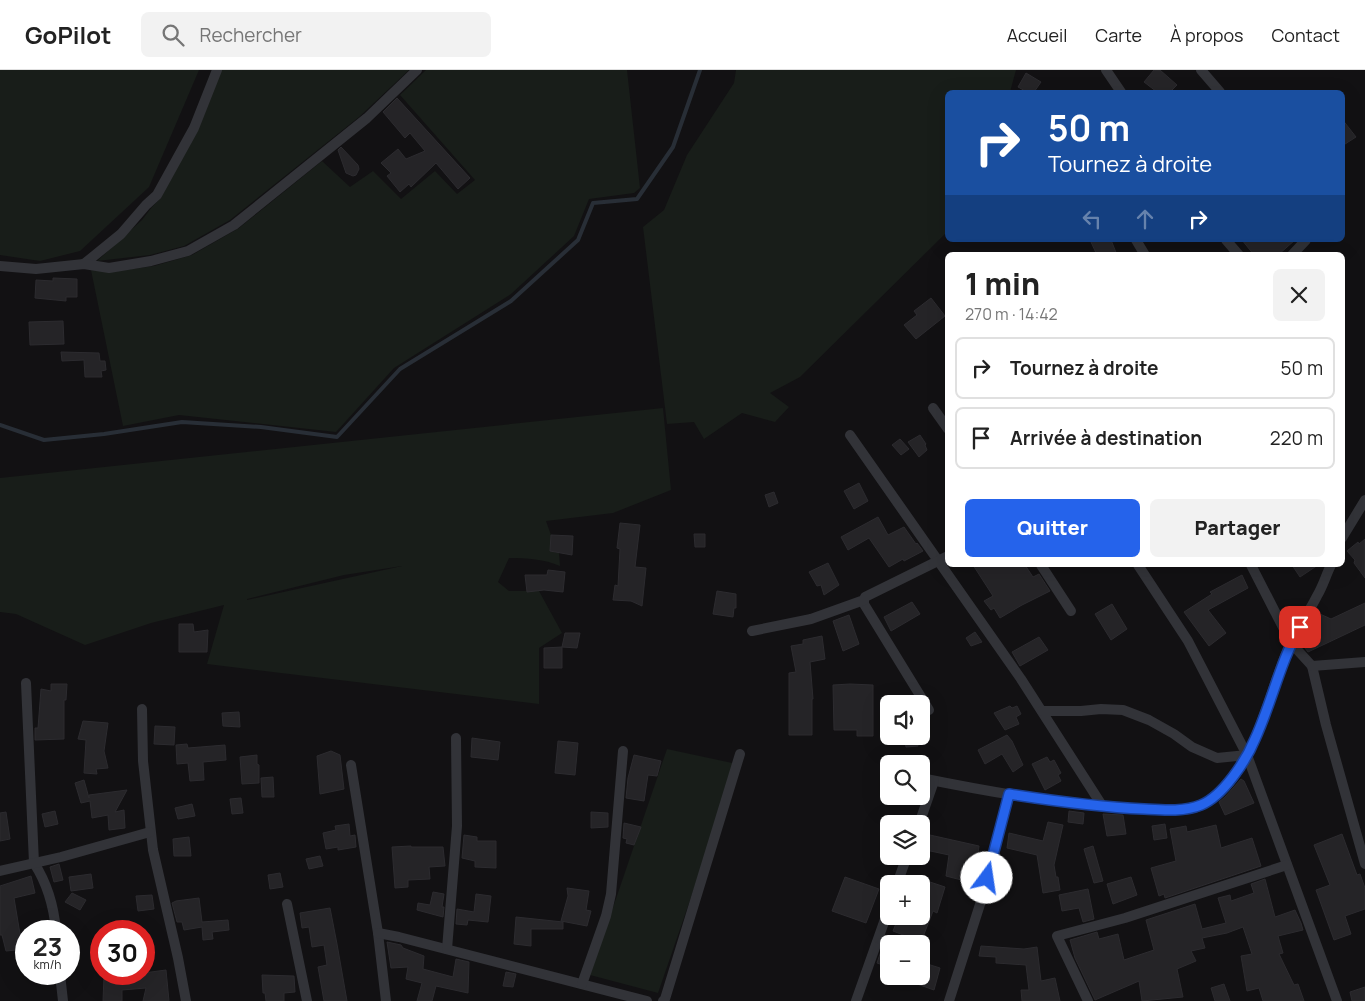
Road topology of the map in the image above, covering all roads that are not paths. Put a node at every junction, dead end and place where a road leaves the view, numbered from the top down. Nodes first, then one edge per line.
1 (217, 70) edge
2 (417, 70) edge
3 (1106, 70) edge
4 (1201, 70) edge
5 (1120, 90) edge
6 (1218, 90) edge
7 (1228, 242) edge
8 (1304, 242) edge
9 (1236, 252) edge
10 (1295, 252) edge
11 (84, 264) junction
12 (0, 266) edge
13 (933, 408) dead end
14 (945, 425) edge
15 (850, 435) dead end
16 (1364, 503) edge
17 (1345, 532) edge
18 (945, 557) edge
19 (937, 561) junction
20 (1042, 567) edge
21 (1139, 567) edge
22 (1252, 567) edge
23 (1330, 567) edge
24 (864, 600) junction
25 (1071, 611) dead end
26 (752, 631) dead end
27 (1291, 643) junction
28 (1365, 662) edge
29 (1312, 666) junction
30 (26, 683) dead end
31 (921, 695) edge
32 (142, 708) dead end
33 (1042, 711) junction
34 (456, 738) dead end
35 (623, 751) dead end
36 (740, 754) dead end
37 (1247, 755) junction
38 (351, 764) dead end
39 (930, 780) edge
40 (934, 781) junction
41 (1009, 794) junction
42 (1103, 807) junction
43 (922, 815) edge
44 (150, 832) junction
45 (34, 863) junction
46 (1365, 864) edge
47 (1287, 865) junction
48 (0, 870) edge
49 (288, 904) dead end
50 (55, 920) edge
51 (883, 925) edge
52 (378, 933) junction
53 (447, 950) junction
54 (582, 984) junction
55 (61, 985) edge
56 (643, 1000) edge
57 (63, 1001) edge
58 (186, 1001) edge
59 (307, 1001) edge
60 (386, 1001) edge
61 (663, 1001) edge
62 (856, 1001) edge
63 (949, 1001) edge
64 (1088, 1001) edge
65 (1337, 1001) edge

1 - 11 street
2 - 11 street
3 - 5 street
4 - 6 street
7 - 9 street
8 - 10 street
11 - 12 street
13 - 14 street
15 - 19 street
16 - 17 street
18 - 19 street
19 - 24 street
19 - 33 street
20 - 25 street
21 - 37 street
22 - 27 street
23 - 27 street
24 - 26 street
24 - 31 street
27 - 29 street
27 - 37 street
28 - 29 street
29 - 46 street
30 - 45 street
32 - 44 street
33 - 37 street
33 - 42 street
34 - 53 street
35 - 54 street
36 - 61 street
37 - 42 street
37 - 47 street
38 - 52 street
39 - 40 street
40 - 41 street
40 - 43 street
41 - 42 street
41 - 63 street
44 - 45 street
44 - 58 street
45 - 48 street
45 - 50 street
47 - 64 street
47 - 65 street
49 - 59 street
51 - 62 street
52 - 53 street
52 - 60 street
53 - 54 street
54 - 56 street
55 - 57 street

